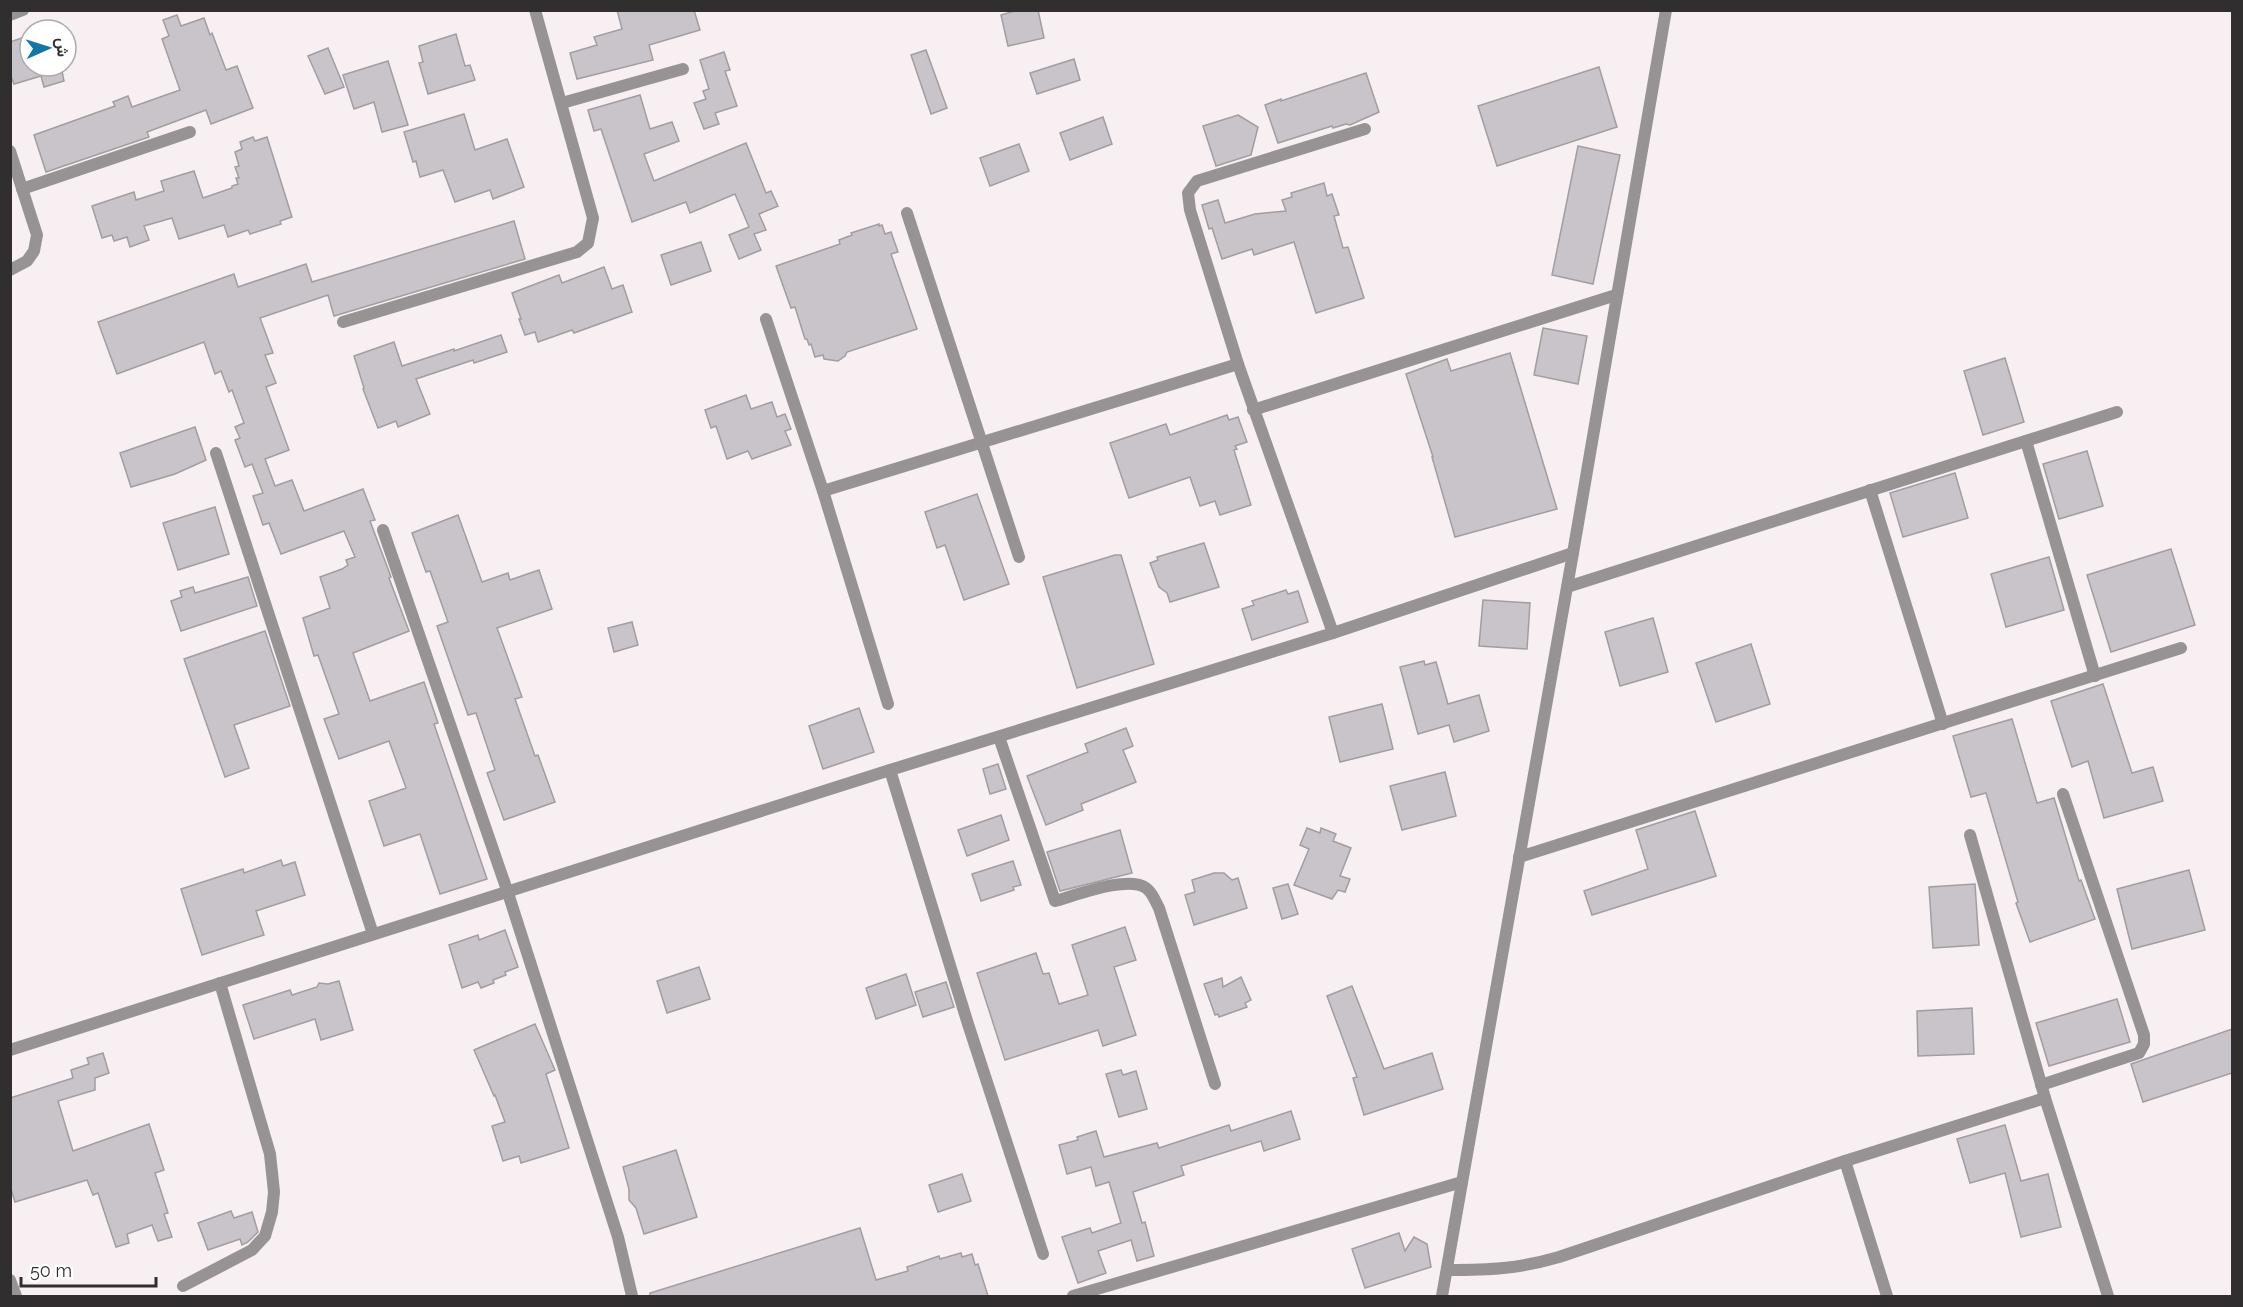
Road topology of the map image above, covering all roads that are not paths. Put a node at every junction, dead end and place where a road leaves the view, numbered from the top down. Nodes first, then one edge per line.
1 (23, 10) edge
2 (535, 10) edge
3 (1666, 10) edge
4 (10, 15) edge
5 (683, 69) dead end
6 (562, 103) junction
7 (1365, 129) dead end
8 (190, 132) dead end
9 (10, 151) edge
10 (22, 189) junction
11 (907, 213) dead end
12 (10, 270) edge
13 (1616, 295) junction
14 (766, 319) dead end
15 (343, 322) dead end
16 (1238, 364) junction
17 (1253, 410) junction
18 (2117, 412) dead end
19 (2026, 441) junction
20 (981, 443) junction
21 (216, 453) dead end
22 (1870, 490) junction
23 (823, 491) junction
24 (383, 530) dead end
25 (1574, 553) junction
26 (1019, 557) dead end
27 (1567, 587) junction
28 (1333, 633) junction
29 (2181, 648) dead end
30 (2095, 676) junction
31 (888, 704) dead end
32 (1943, 724) junction
33 (999, 737) junction
34 (890, 770) junction
35 (2063, 794) dead end
36 (1970, 834) dead end
37 (1519, 857) junction
38 (508, 893) junction
39 (373, 934) junction
40 (220, 983) junction
41 (10, 1050) edge
42 (1215, 1084) dead end
43 (2041, 1085) junction
44 (2045, 1098) junction
45 (1845, 1161) junction
46 (1462, 1182) junction
47 (1043, 1254) dead end
48 (1447, 1270) junction
49 (10, 1280) edge
50 (183, 1286) dead end
51 (16, 1296) edge
52 (632, 1296) edge
53 (1073, 1296) edge
54 (1442, 1296) edge
55 (1887, 1296) edge
56 (2108, 1296) edge

1 - 4 street
2 - 6 street
3 - 13 street
5 - 6 street
6 - 15 street
7 - 16 street
8 - 10 street
9 - 10 street
10 - 12 street
11 - 20 street
13 - 17 street
13 - 25 street
14 - 23 street
16 - 17 street
16 - 20 street
17 - 28 street
18 - 19 street
19 - 22 street
19 - 30 street
20 - 23 street
20 - 26 street
21 - 39 street
22 - 27 street
22 - 32 street
23 - 31 street
24 - 38 street
25 - 27 street
25 - 28 street
27 - 37 street
28 - 33 street
29 - 30 street
30 - 32 street
32 - 37 street
33 - 34 street
33 - 42 street
34 - 38 street
34 - 47 street
35 - 43 street
36 - 43 street
37 - 46 street
38 - 39 street
38 - 52 street
39 - 40 street
40 - 41 street
40 - 50 street
43 - 44 street
44 - 45 street
44 - 56 street
45 - 48 street
45 - 55 street
46 - 48 street
46 - 53 street
48 - 54 street
49 - 51 street

